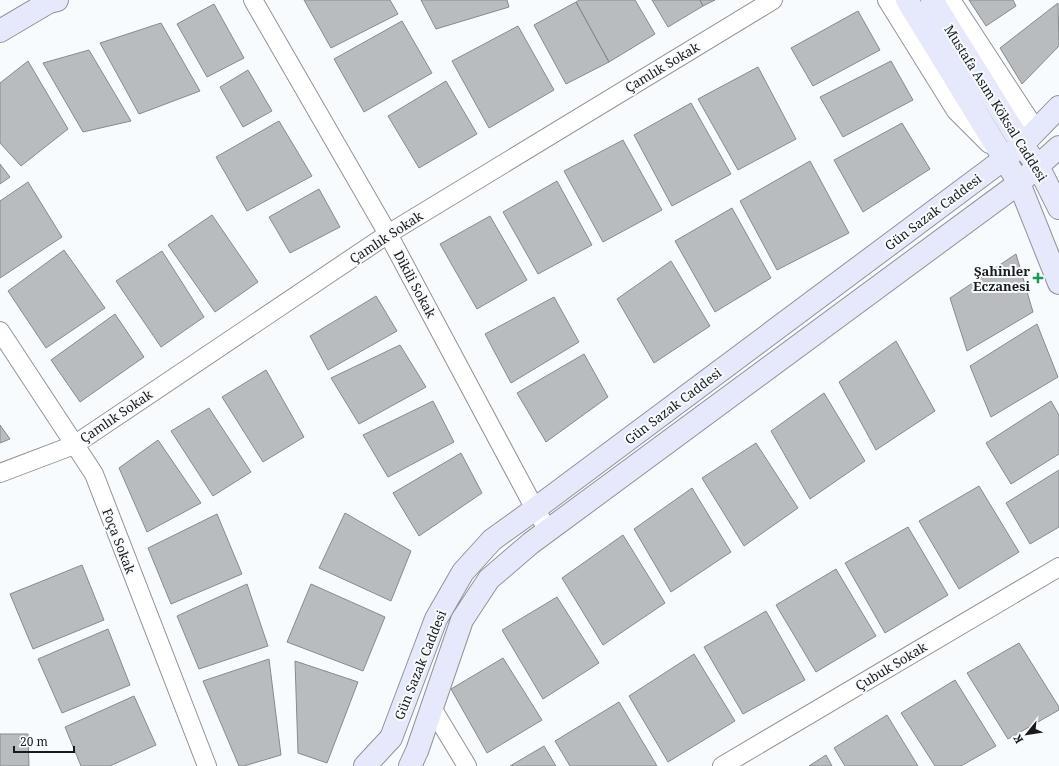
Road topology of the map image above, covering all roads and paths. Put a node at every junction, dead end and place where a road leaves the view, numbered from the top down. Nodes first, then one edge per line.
1 (57, 0) edge
2 (253, 0) edge
3 (773, 0) edge
4 (887, 0) edge
5 (907, 0) edge
6 (932, 0) edge
7 (951, 0) edge
8 (0, 31) edge
9 (1059, 107) edge
10 (1029, 138) junction
11 (1059, 146) edge
12 (1004, 159) junction
13 (1038, 166) junction
14 (1019, 183) junction
15 (1059, 208) edge
16 (388, 234) junction
17 (1059, 283) edge
18 (0, 331) edge
19 (74, 444) junction
20 (0, 473) edge
21 (535, 509) junction
22 (548, 530) junction
23 (1059, 567) edge
24 (432, 708) junction
25 (207, 766) edge
26 (365, 766) edge
27 (410, 766) edge
28 (467, 766) edge
29 (722, 766) edge

1 - 8 main road
2 - 16 street, Dikili Sokak
3 - 16 street, Çamlık Sokak
4 - 12 street, Mustafa Asım Köksal Caddesi
5 - 12 main road, Mustafa Asım Köksal Caddesi
6 - 10 main road, Mustafa Asım Köksal Caddesi
7 - 10 street, Mustafa Asım Köksal Caddesi
9 - 10 main road, Gün Sazak Caddesi
10 - 12 main road, Gün Sazak Caddesi
10 - 13 main road, Mustafa Asım Köksal Caddesi
11 - 13 main road, Gün Sazak Caddesi
12 - 14 main road, Mustafa Asım Köksal Caddesi
12 - 21 main road, Gün Sazak Caddesi
13 - 14 main road, Gün Sazak Caddesi
13 - 15 main road, Mustafa Asım Köksal Caddesi
14 - 17 main road, Mustafa Asım Köksal Caddesi
14 - 22 main road, Gün Sazak Caddesi
16 - 19 street, Çamlık Sokak
16 - 21 street, Dikili Sokak
18 - 19 street, Foça Sokak
19 - 20 street, Çamlık Sokak
19 - 25 street, Foça Sokak
21 - 22 street, Dikili Sokak
21 - 26 main road, Gün Sazak Caddesi
22 - 24 main road, Gün Sazak Caddesi
23 - 29 street, Çubuk Sokak
24 - 27 main road, Gün Sazak Caddesi
24 - 28 street

